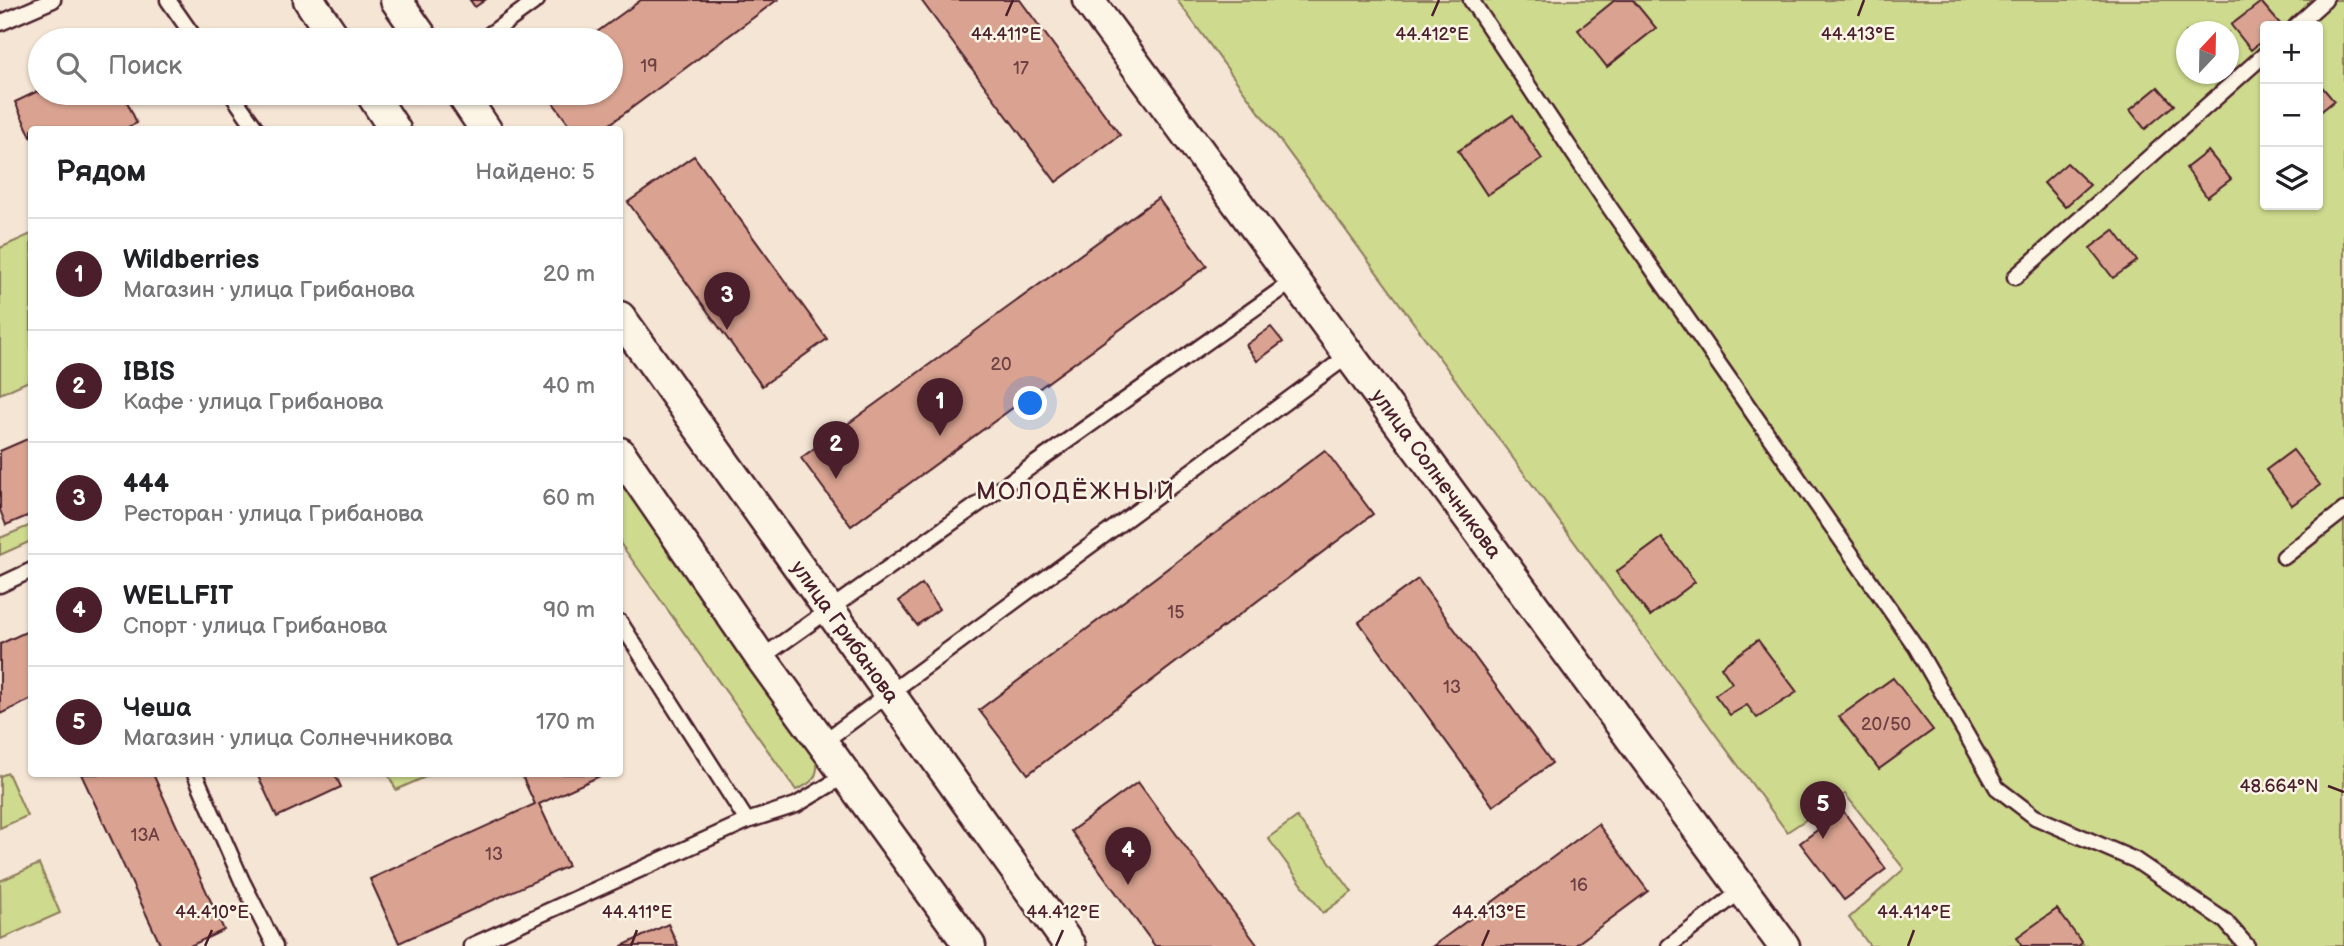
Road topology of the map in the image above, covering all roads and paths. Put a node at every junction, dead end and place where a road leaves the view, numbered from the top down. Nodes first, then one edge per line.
1 (53, 0) edge
2 (168, 0) edge
3 (309, 0) edge
4 (396, 0) edge
5 (537, 0) edge
6 (1088, 0) edge
7 (1471, 0) edge
8 (2325, 0) edge
9 (2302, 21) edge
10 (0, 23) edge
11 (187, 28) edge
12 (328, 28) edge
13 (416, 28) edge
14 (498, 28) edge
15 (2260, 58) edge
16 (239, 105) edge
17 (379, 105) edge
18 (469, 105) edge
19 (254, 126) edge
20 (392, 126) edge
21 (483, 126) edge
22 (2015, 277) dead end
23 (1293, 281) junction
24 (623, 321) edge
25 (1349, 355) junction
26 (623, 457) edge
27 (2344, 510) edge
28 (2284, 557) dead end
29 (28, 572) edge
30 (0, 584) edge
31 (828, 610) junction
32 (623, 627) edge
33 (761, 658) junction
34 (888, 695) junction
35 (822, 743) junction
36 (846, 775) junction
37 (196, 777) edge
38 (747, 821) junction
39 (1742, 890) junction
40 (275, 946) edge
41 (471, 946) edge
42 (970, 946) edge
43 (1070, 946) edge
44 (1669, 946) edge
45 (1784, 946) edge
46 (2247, 946) edge

1 - 10 lane
2 - 11 lane
3 - 12 street
4 - 13 street
5 - 14 lane
6 - 23 street, улица Солнечникова
7 - 46 lane
8 - 9 lane
15 - 22 lane
16 - 19 lane
17 - 20 street
18 - 21 street
23 - 25 street, улица Солнечникова
23 - 31 lane
24 - 31 street, улица Грибанова
25 - 34 lane
25 - 39 street, улица Солнечникова
26 - 33 street
27 - 28 lane
29 - 30 lane
31 - 33 lane
31 - 34 street, улица Грибанова
32 - 38 lane
33 - 35 street
34 - 35 lane
34 - 43 street, улица Грибанова
35 - 36 street
36 - 38 lane
36 - 42 street
37 - 40 lane
38 - 41 lane
39 - 44 lane
39 - 45 street, улица Солнечникова

